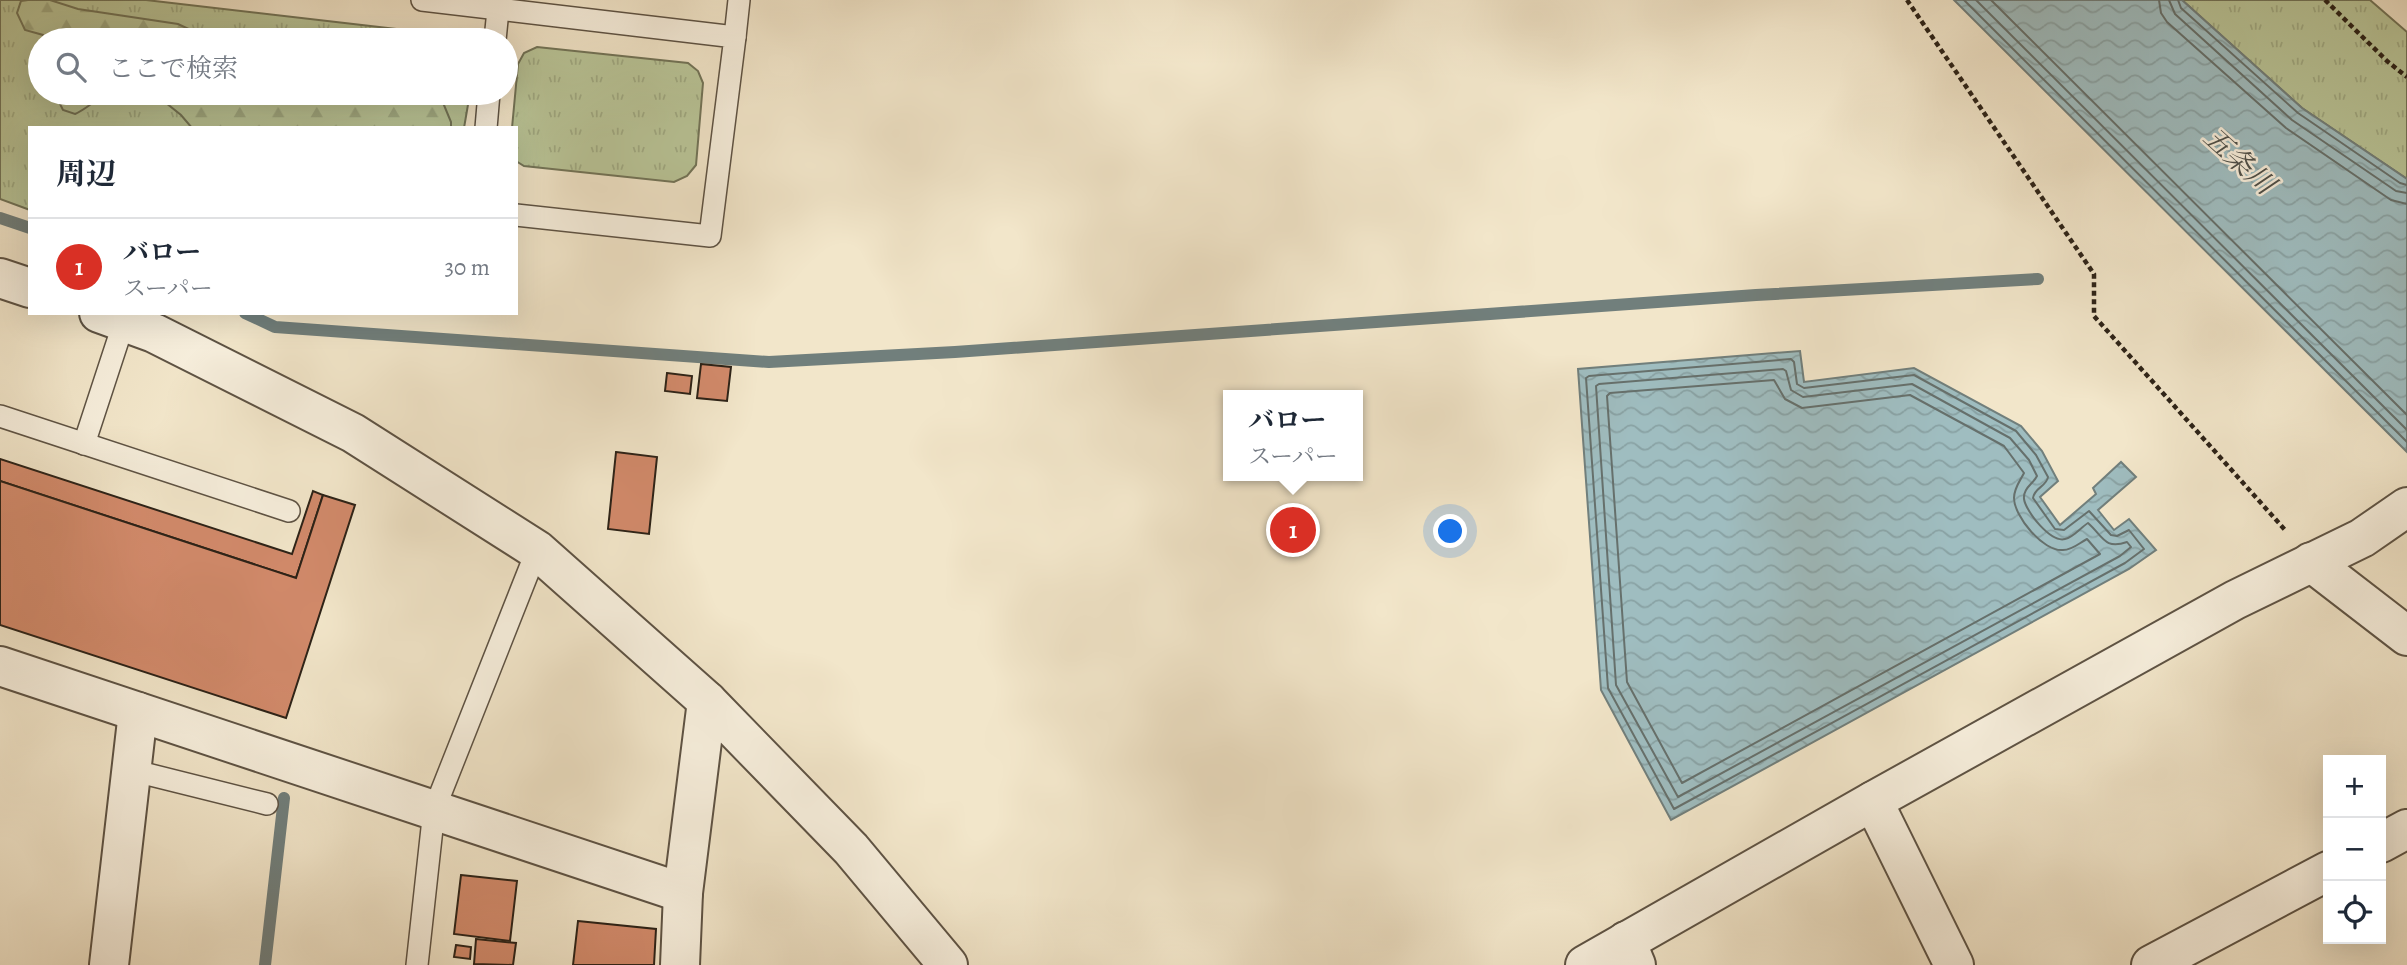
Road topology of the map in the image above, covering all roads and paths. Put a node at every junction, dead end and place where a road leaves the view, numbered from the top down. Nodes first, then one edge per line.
1 (422, 0) edge
2 (739, 0) edge
3 (1907, 0) edge
4 (2325, 0) edge
5 (498, 4) edge
6 (496, 28) edge
7 (734, 37) junction
8 (2407, 76) edge
9 (488, 105) edge
10 (485, 126) edge
11 (518, 215) edge
12 (0, 278) edge
13 (28, 287) edge
14 (135, 320) edge
15 (0, 416) edge
16 (84, 444) junction
17 (2407, 508) edge
18 (289, 511) dead end
19 (537, 550) junction
20 (2311, 562) junction
21 (2407, 636) edge
22 (0, 666) edge
23 (707, 701) junction
24 (138, 712) junction
25 (131, 770) junction
26 (1873, 801) junction
27 (267, 804) dead end
28 (434, 810) junction
29 (2407, 829) edge
30 (2386, 840) edge
31 (2323, 874) edge
32 (683, 893) junction
33 (1631, 953) edge
34 (109, 965) edge
35 (417, 965) edge
36 (680, 965) edge
37 (948, 965) edge
38 (1585, 965) edge
39 (1954, 965) edge
40 (2151, 965) edge

1 - 5 lane
2 - 7 lane
3 - 20 path
4 - 8 path
5 - 6 lane
5 - 7 lane
7 - 11 lane
9 - 10 lane
12 - 13 street
14 - 16 lane
14 - 19 street
15 - 16 lane
16 - 18 lane
17 - 20 street
19 - 23 street
19 - 28 lane
20 - 21 street
20 - 26 street
22 - 24 street
23 - 32 street
23 - 37 street
24 - 25 street
24 - 28 street
25 - 27 lane
25 - 34 street
26 - 33 street
26 - 39 street
28 - 32 street
28 - 35 lane
29 - 30 street
31 - 40 street
32 - 36 street
33 - 38 street

